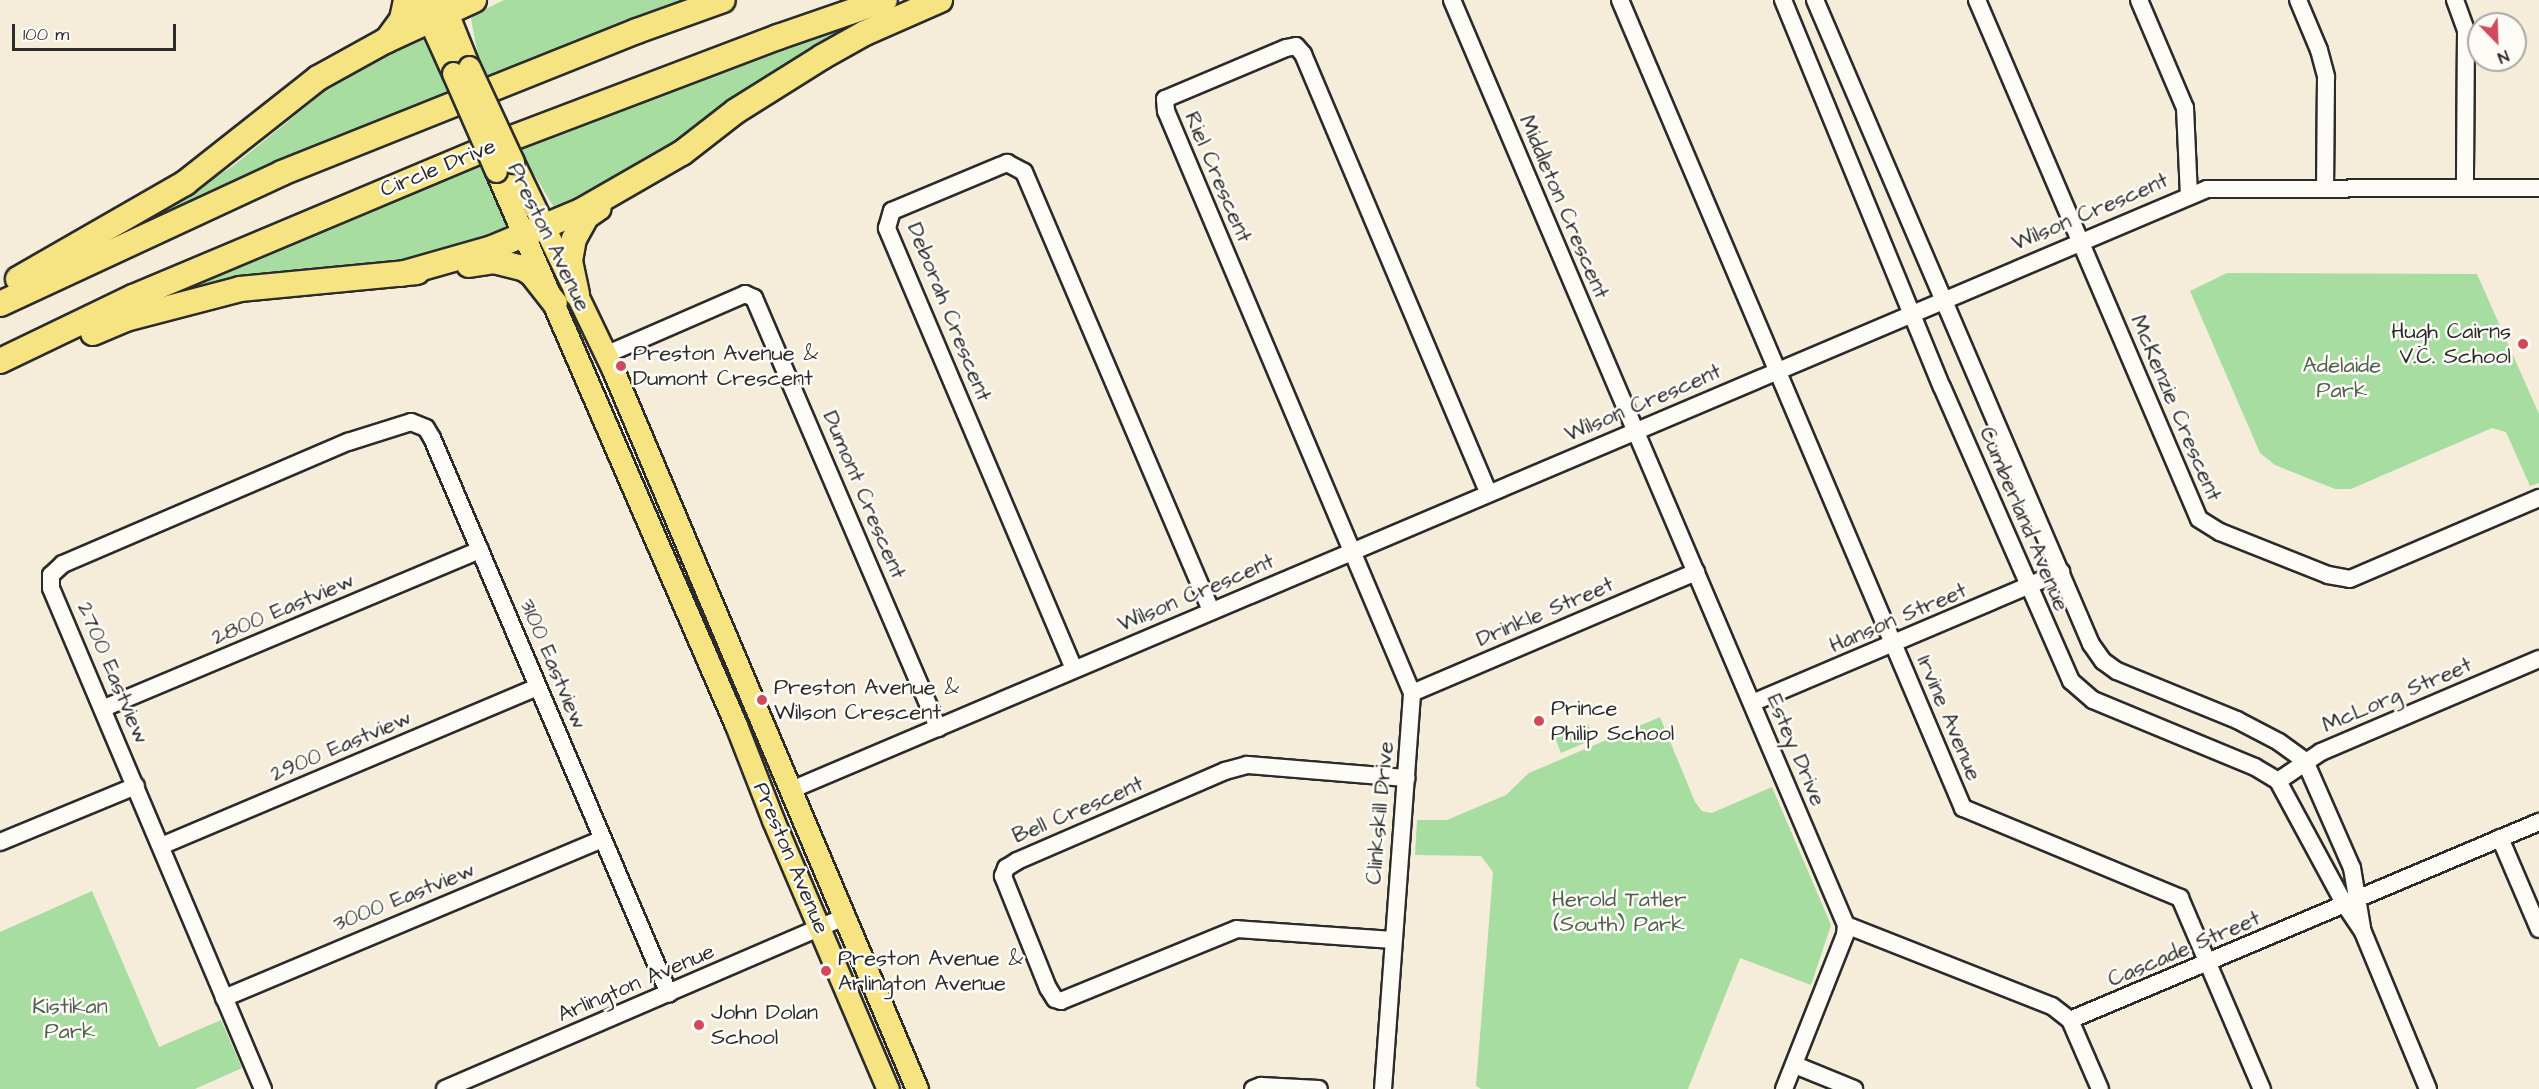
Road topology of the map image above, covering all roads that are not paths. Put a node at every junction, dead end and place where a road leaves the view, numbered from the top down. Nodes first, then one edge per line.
1 (406, 0) edge
2 (474, 0) edge
3 (723, 0) edge
4 (885, 0) edge
5 (940, 0) edge
6 (1452, 0) edge
7 (1620, 0) edge
8 (1784, 0) edge
9 (1815, 0) edge
10 (1977, 0) edge
11 (2139, 0) edge
12 (2298, 0) edge
13 (2455, 0) edge
14 (435, 8) edge
15 (385, 41) junction
16 (2325, 187) junction
17 (2465, 187) junction
18 (624, 188) junction
19 (2539, 188) edge
20 (2189, 195) junction
21 (533, 231) junction
22 (2079, 242) junction
23 (401, 274) junction
24 (0, 288) edge
25 (566, 298) junction
26 (1944, 300) junction
27 (0, 304) edge
28 (1912, 313) junction
29 (605, 355) junction
30 (0, 361) edge
31 (581, 364) junction
32 (1778, 370) junction
33 (0, 374) edge
34 (627, 407) junction
35 (1635, 430) junction
36 (348, 442) joint
37 (1488, 493) junction
38 (2538, 500) edge
39 (480, 549) junction
40 (1352, 552) junction
41 (1695, 572) junction
42 (2061, 572) junction
43 (2028, 586) junction
44 (1211, 611) junction
45 (1894, 644) junction
46 (2539, 659) edge
47 (1074, 669) junction
48 (538, 687) junction
49 (1412, 693) junction
50 (1752, 703) junction
51 (104, 708) junction
52 (736, 725) junction
53 (938, 728) junction
54 (2306, 761) junction
55 (1406, 778) junction
56 (2278, 781) junction
57 (136, 786) junction
58 (791, 790) junction
59 (773, 820) junction
60 (2539, 822) edge
61 (2500, 838) junction
62 (602, 839) junction
63 (0, 842) edge
64 (161, 846) junction
65 (2351, 902) junction
66 (844, 917) junction
67 (1846, 925) junction
68 (820, 928) junction
69 (2539, 929) edge
70 (1393, 940) junction
71 (2209, 963) junction
72 (669, 994) junction
73 (224, 998) junction
74 (2070, 1020) junction
75 (1795, 1065) junction
76 (263, 1089) edge
77 (445, 1089) edge
78 (888, 1089) edge
79 (917, 1089) edge
80 (1253, 1089) edge
81 (1319, 1089) edge
82 (1383, 1089) edge
83 (1784, 1089) edge
84 (1854, 1089) edge
85 (2100, 1089) edge
86 (2262, 1089) edge
87 (2427, 1089) edge

1 - 15 highway
2 - 14 highway
3 - 27 highway
4 - 30 highway, Circle Drive
5 - 18 highway
6 - 35 street, Middleton Crescent
7 - 32 street
8 - 28 street, Cumberland Avenue
9 - 26 street, Cumberland Avenue
10 - 22 street, McKenzie Crescent
11 - 20 street
12 - 16 street
13 - 17 street
14 - 15 highway
14 - 21 main road, Preston Avenue, bridge
15 - 24 highway
16 - 17 street, Wilson Crescent
16 - 20 street, Wilson Crescent
17 - 19 street, Wilson Crescent
18 - 21 highway
18 - 25 highway
20 - 22 street, Wilson Crescent
21 - 23 highway
21 - 25 main road, Preston Avenue
22 - 26 street, Wilson Crescent
22 - 38 street, McKenzie Crescent
23 - 25 highway
23 - 33 highway
25 - 29 main road, Preston Avenue
25 - 31 main road, Preston Avenue
26 - 28 street, Wilson Crescent
26 - 42 street, Cumberland Avenue
28 - 32 street, Wilson Crescent
28 - 43 street, Cumberland Avenue
29 - 34 main road, Preston Avenue
29 - 53 street, Dumont Crescent
31 - 34 main road, Preston Avenue
31 - 52 main road, Preston Avenue
32 - 35 street, Wilson Crescent
32 - 45 street, Irvine Avenue
34 - 58 main road, Preston Avenue
35 - 37 street, Wilson Crescent
35 - 41 street, Estey Drive
36 - 39 street, 3100 Eastview
36 - 51 street, 2700 Eastview
37 - 40 street, Wilson Crescent
37 - 40 street, Riel Crescent
39 - 48 street, 3100 Eastview
39 - 51 street, 2800 Eastview
40 - 44 street, Wilson Crescent
40 - 49 street, Clinkskill Drive
41 - 49 street, Drinkle Street
41 - 50 street, Estey Drive
42 - 43 street, Hanson Street
42 - 54 street, Cumberland Avenue
43 - 45 street, Hanson Street
43 - 56 street, Cumberland Avenue
44 - 47 street, Wilson Crescent
44 - 47 street, Deborah Crescent
45 - 50 street, Hanson Street
45 - 71 street, Irvine Avenue
46 - 54 street, McLorg Street
47 - 53 street, Wilson Crescent
48 - 62 street, 3100 Eastview
48 - 64 street, 2900 Eastview
49 - 55 street, Clinkskill Drive
50 - 67 street, Estey Drive
51 - 57 street, 2700 Eastview
52 - 58 main road, Preston Avenue
52 - 59 main road, Preston Avenue
53 - 58 street, Wilson Crescent
54 - 56 street, McLorg Street
54 - 65 street, Cumberland Avenue
55 - 70 street, Clinkskill Drive
55 - 70 street, Bell Crescent
56 - 65 street, Cumberland Avenue
57 - 63 street
57 - 64 street, 2700 Eastview
58 - 59 main road
58 - 66 main road, Preston Avenue
59 - 68 main road, Preston Avenue
60 - 61 street, Cascade Street
61 - 65 street, Cascade Street
61 - 69 street
62 - 72 street, 3100 Eastview
62 - 73 street, 3000 Eastview
64 - 73 street, 2700 Eastview
65 - 71 street, Cascade Street
65 - 87 street, Cumberland Avenue
66 - 68 street, Arlington Avenue
66 - 79 main road, Preston Avenue
67 - 74 street
67 - 75 street
68 - 72 street, Arlington Avenue
68 - 78 main road, Preston Avenue
70 - 82 street, Clinkskill Drive
71 - 74 street, Cascade Street
71 - 86 street, Irvine Avenue
72 - 77 street, Arlington Avenue
73 - 76 street, 2700 Eastview
74 - 85 street
75 - 83 street
75 - 84 street
80 - 81 street

